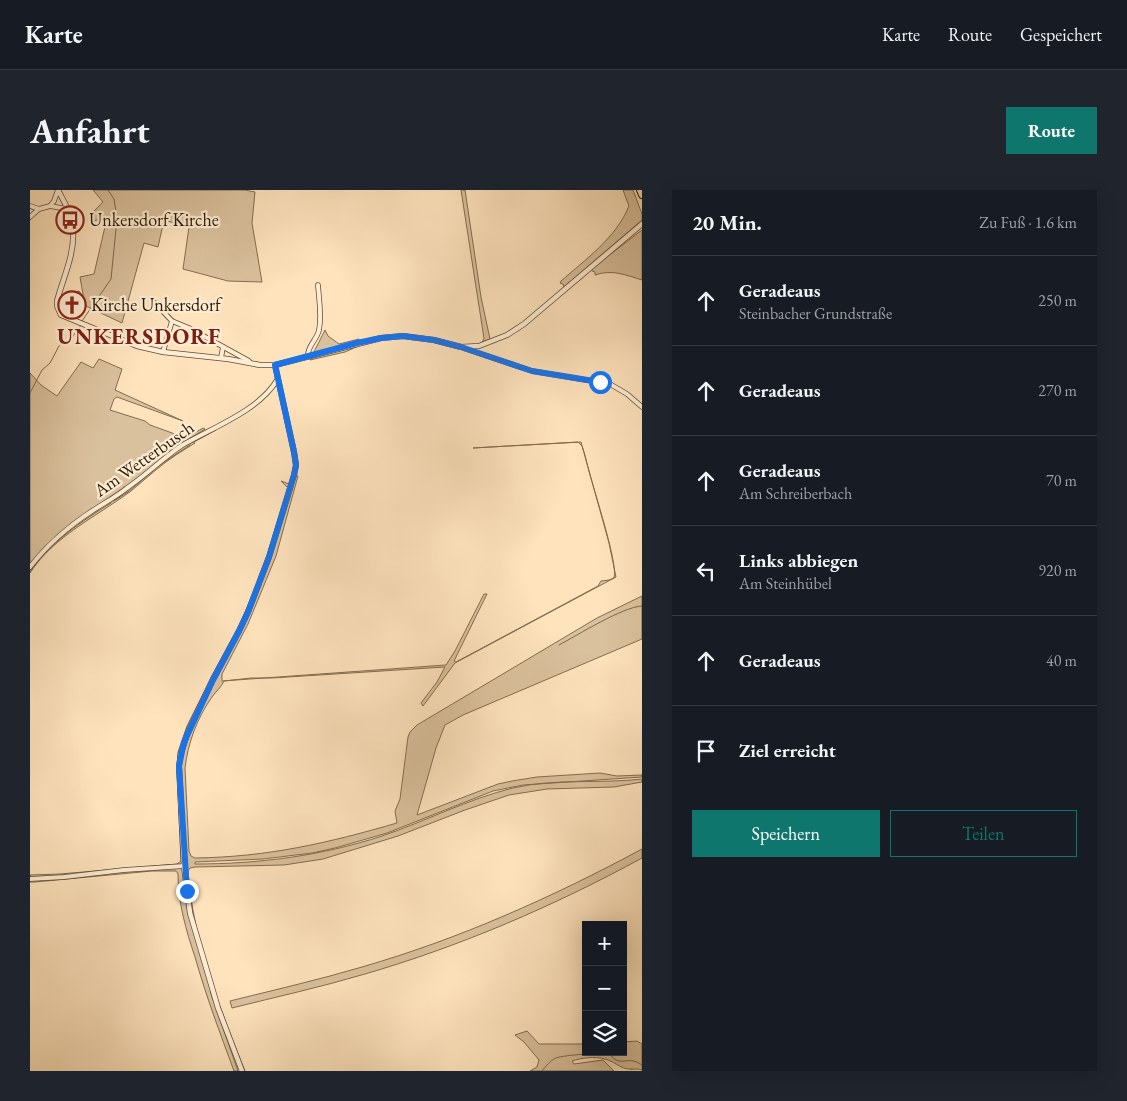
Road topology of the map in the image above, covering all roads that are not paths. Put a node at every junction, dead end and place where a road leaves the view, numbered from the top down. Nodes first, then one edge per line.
1 (58, 190) edge
2 (640, 190) edge
3 (642, 196) edge
4 (30, 206) edge
5 (50, 206) junction
6 (39, 209) junction
7 (67, 209) junction
8 (30, 217) edge
9 (640, 226) edge
10 (318, 285) dead end
11 (155, 303) dead end
12 (172, 321) junction
13 (479, 346) junction
14 (223, 347) junction
15 (461, 347) junction
16 (163, 352) junction
17 (479, 353) junction
18 (310, 355) junction
19 (221, 358) junction
20 (249, 362) junction
21 (275, 365) junction
22 (277, 380) junction
23 (642, 407) edge
24 (30, 567) edge
25 (184, 866) junction
26 (30, 879) edge
27 (242, 1071) edge

1 - 5 street
1 - 7 street
2 - 3 highway
4 - 6 street
5 - 6 street
5 - 7 street
6 - 8 street
7 - 16 street
9 - 13 street
10 - 18 street
11 - 12 street
12 - 14 street
12 - 16 street
13 - 15 street
13 - 17 street
14 - 19 street
14 - 20 street
15 - 17 street
15 - 18 street
16 - 19 street
17 - 23 street
18 - 21 street
19 - 20 street
20 - 21 street
21 - 22 street
22 - 24 street, Am Wetterbusch
22 - 25 street
25 - 26 street
25 - 27 street

